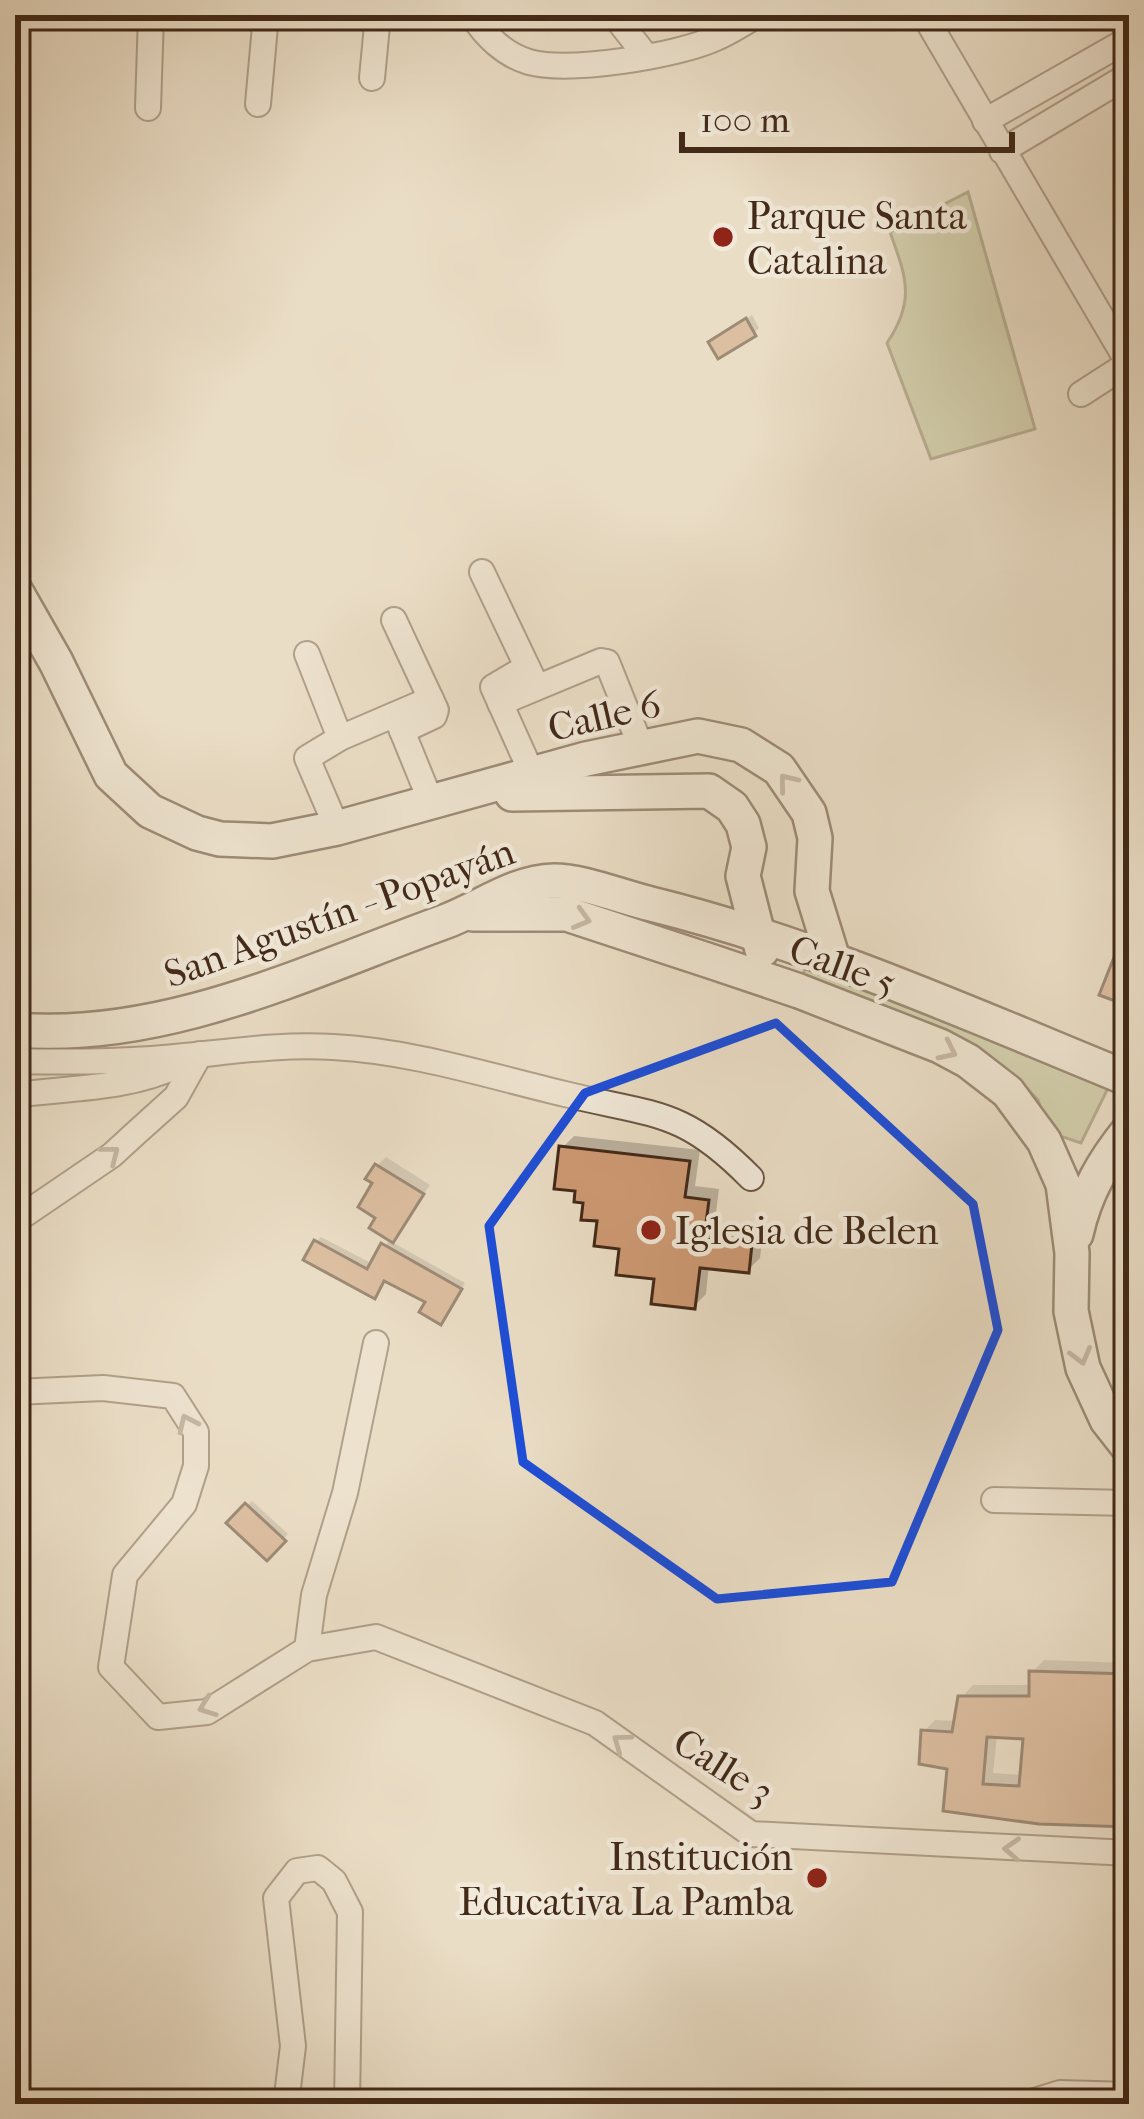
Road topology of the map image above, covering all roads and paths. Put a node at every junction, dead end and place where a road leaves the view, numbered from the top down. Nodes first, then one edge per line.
1 (151, 15) edge
2 (266, 15) edge
3 (378, 15) edge
4 (472, 15) edge
5 (614, 15) edge
6 (924, 15) edge
7 (751, 17) edge
8 (1129, 39) edge
9 (646, 56) junction
10 (1129, 75) edge
11 (372, 78) dead end
12 (258, 104) dead end
13 (148, 108) dead end
14 (985, 122) junction
15 (1002, 151) junction
16 (1129, 363) edge
17 (1081, 394) dead end
18 (482, 572) dead end
19 (15, 590) edge
20 (394, 620) dead end
21 (307, 654) dead end
22 (532, 677) junction
23 (399, 723) junction
24 (340, 738) junction
25 (640, 747) junction
26 (533, 776) junction
27 (444, 799) junction
28 (337, 828) junction
29 (743, 876) junction
30 (812, 891) junction
31 (684, 912) junction
32 (466, 914) junction
33 (757, 932) junction
34 (833, 959) junction
35 (713, 962) junction
36 (770, 982) junction
37 (15, 1030) edge
38 (200, 1054) junction
39 (15, 1061) edge
40 (1129, 1079) edge
41 (15, 1095) edge
42 (1129, 1130) edge
43 (751, 1178) dead end
44 (15, 1221) edge
45 (1072, 1253) junction
46 (376, 1343) dead end
47 (15, 1392) edge
48 (1129, 1448) edge
49 (994, 1500) dead end
50 (1129, 1503) edge
51 (307, 1649) junction
52 (1129, 1853) edge
53 (1129, 2095) edge
54 (286, 2104) edge
55 (347, 2104) edge
56 (1025, 2104) edge

1 - 13 street
2 - 12 street
3 - 11 street
4 - 9 street
5 - 9 street
6 - 14 street
7 - 9 street
8 - 14 street
10 - 15 street
14 - 15 street
15 - 16 street
16 - 17 street
18 - 22 street
19 - 28 main road, Calle 6
20 - 23 street
21 - 24 street
22 - 25 street
22 - 26 street
23 - 24 street
23 - 27 street
24 - 28 street
25 - 26 main road, Calle 6
30 -> 25 main road, Calle 6
26 - 27 main road, Calle 6
27 - 28 main road, Calle 6
27 - 29 main road, Calle 6
29 - 31 main road
29 - 33 main road, Calle 6
30 - 33 main road
30 - 34 main road, Calle 6
31 - 32 main road, San Agustín - Popayán
31 - 33 main road, San Agustín - Popayán
32 -> 35 main road, Calle 5
32 - 37 main road, San Agustín - Popayán
33 - 34 main road, Calle 5
33 - 35 main road
33 - 36 main road, Calle 6
34 - 40 main road, Calle 5
35 - 36 main road, Calle 5
36 -> 45 main road, Calle 5
38 - 39 street
38 - 41 street
38 - 43 street
44 -> 38 street
42 - 45 main road
45 -> 48 main road
46 - 51 street
51 -> 47 street
49 - 50 street
52 -> 51 street, Calle 3
53 - 56 street
54 - 55 street

